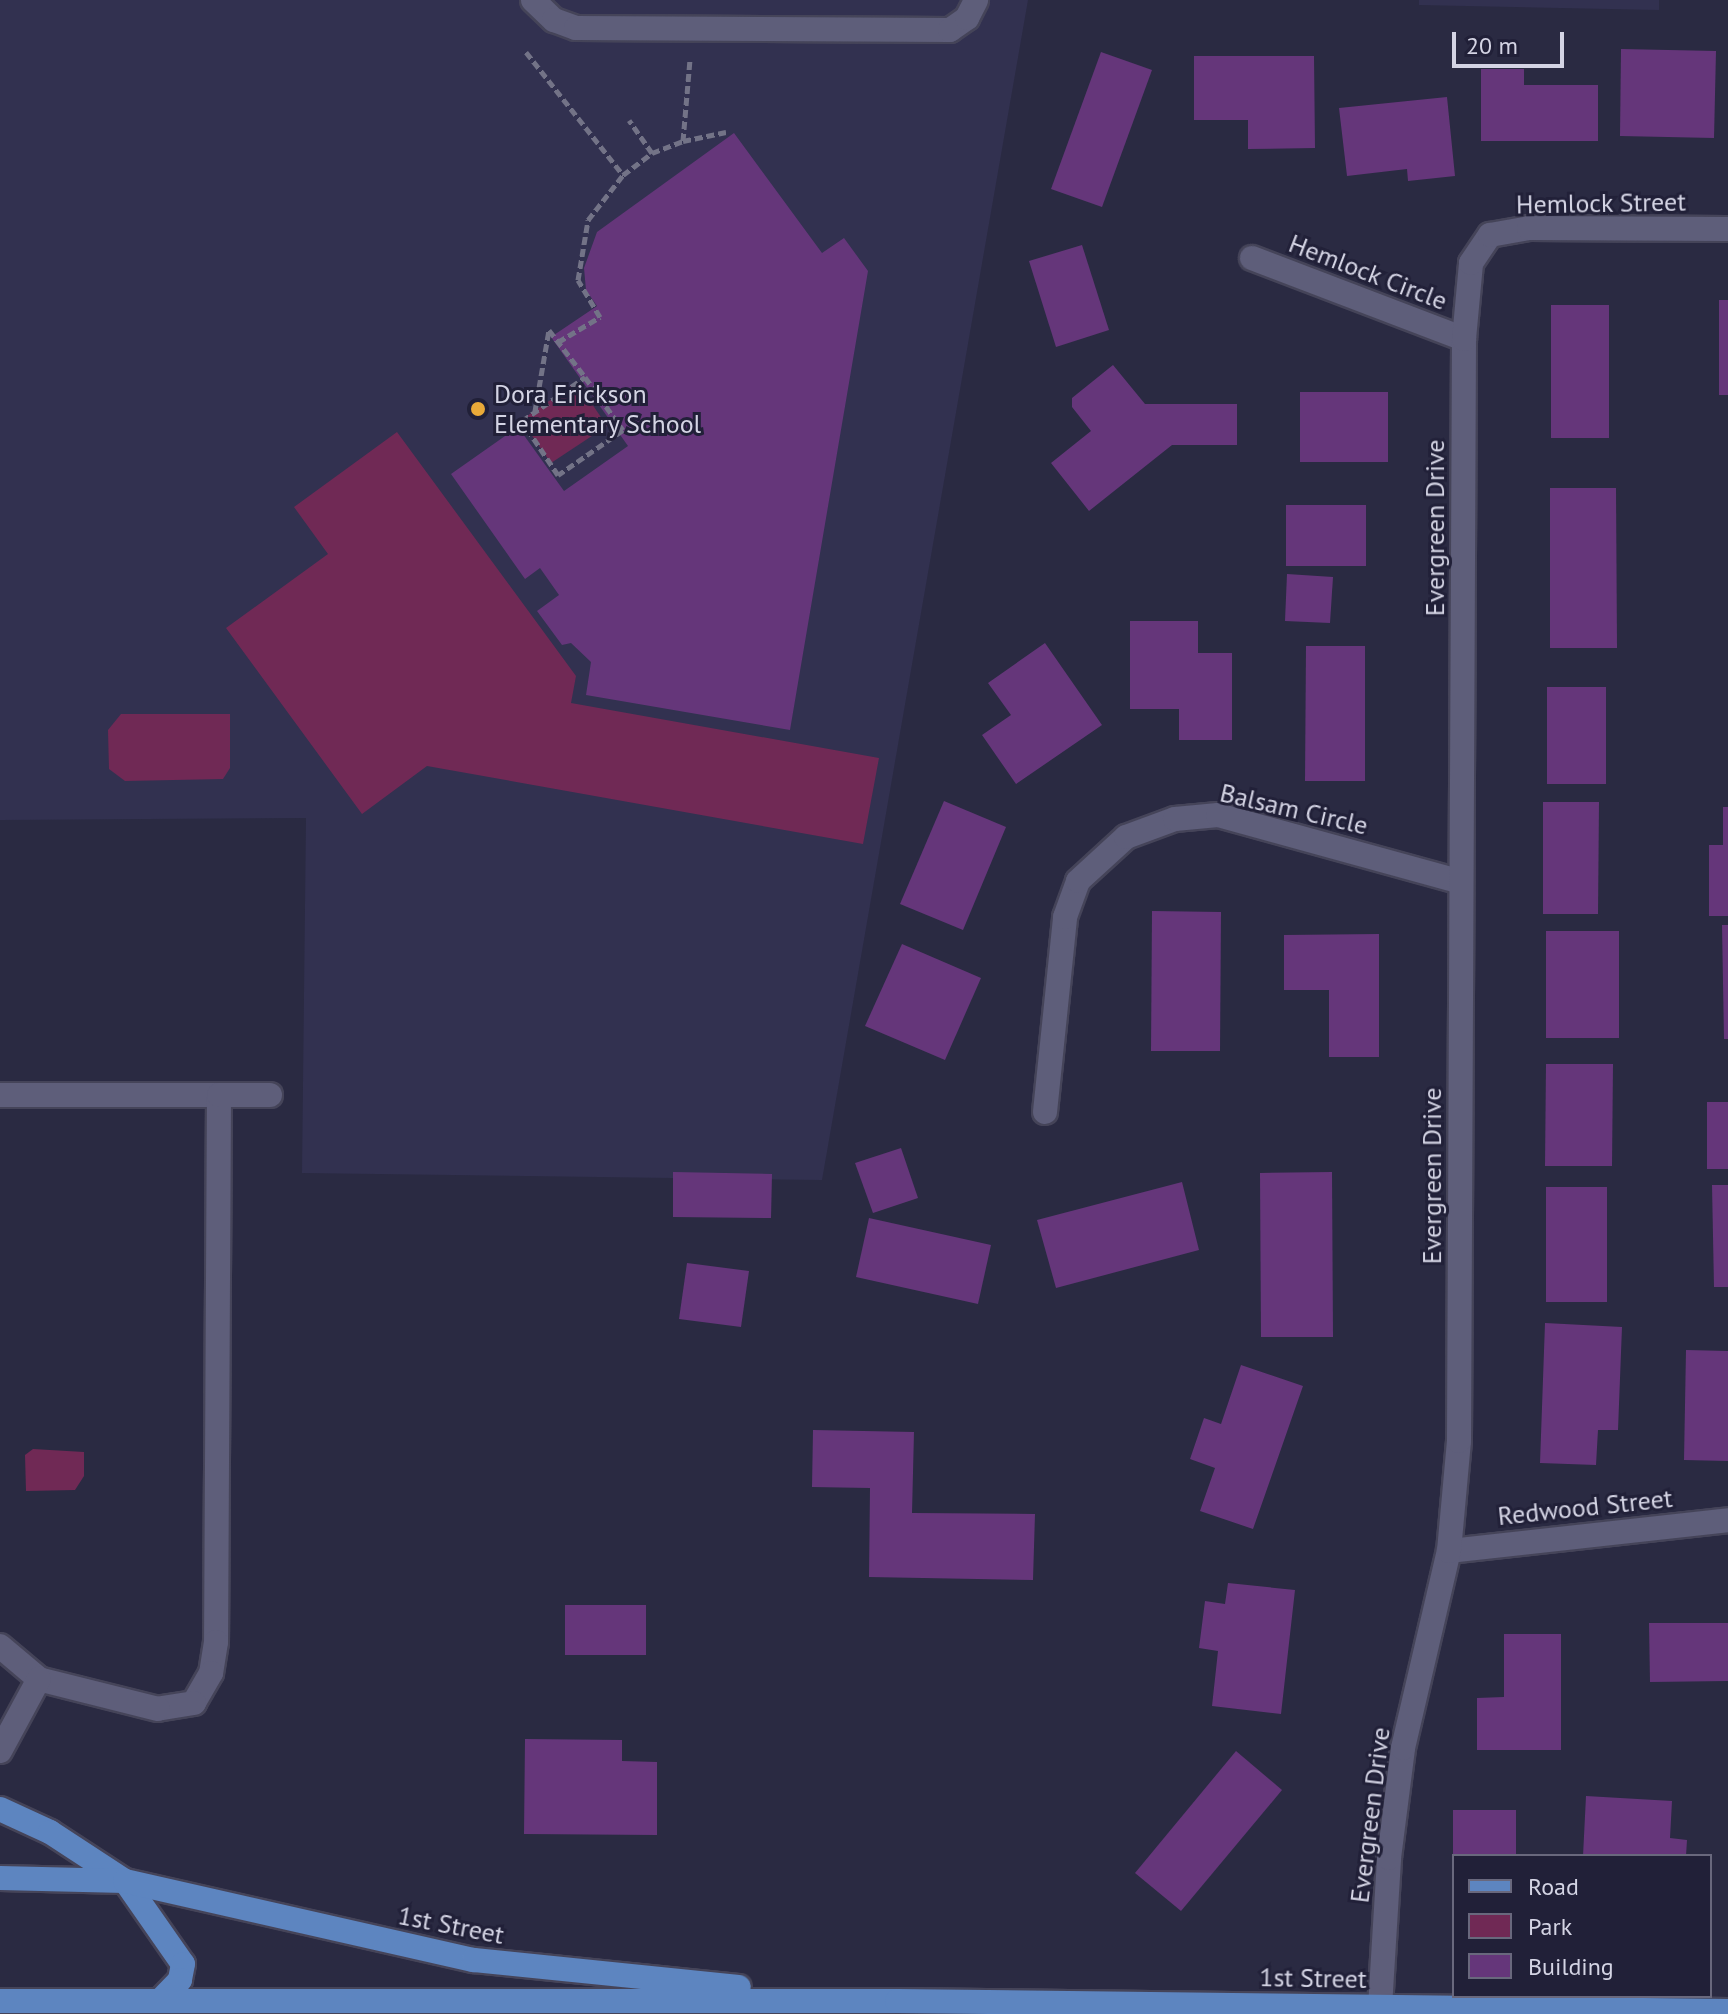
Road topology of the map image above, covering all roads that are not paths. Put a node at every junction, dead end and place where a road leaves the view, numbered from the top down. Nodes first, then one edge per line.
1 (533, 0) edge
2 (976, 0) edge
3 (1728, 229) edge
4 (1252, 258) dead end
5 (1464, 339) junction
6 (1461, 882) junction
7 (0, 1095) edge
8 (219, 1095) junction
9 (270, 1095) dead end
10 (1045, 1112) dead end
11 (1728, 1520) edge
12 (1449, 1551) junction
13 (0, 1646) edge
14 (39, 1679) junction
15 (0, 1751) edge
16 (0, 1809) edge
17 (0, 1878) edge
18 (125, 1881) junction
19 (0, 2001) edge
20 (160, 2001) junction
21 (897, 2001) junction
22 (1380, 2007) junction
23 (1728, 2011) edge

1 - 2 street
3 - 5 street, Hemlock Street
4 - 5 street, Hemlock Circle
5 - 6 street, Evergreen Drive
6 - 10 street, Balsam Circle
6 - 12 street, Evergreen Drive
7 - 8 street
8 - 9 street
8 - 14 street
11 - 12 street, Redwood Street
12 - 22 street, Evergreen Drive
13 - 14 street
14 - 15 street
16 - 18 main road
17 - 18 main road, 1st Street
18 - 20 main road
18 - 21 main road, 1st Street
19 - 20 main road, 1st Street
20 - 21 main road, 1st Street
21 - 22 main road, 1st Street
22 - 23 main road, 1st Street

